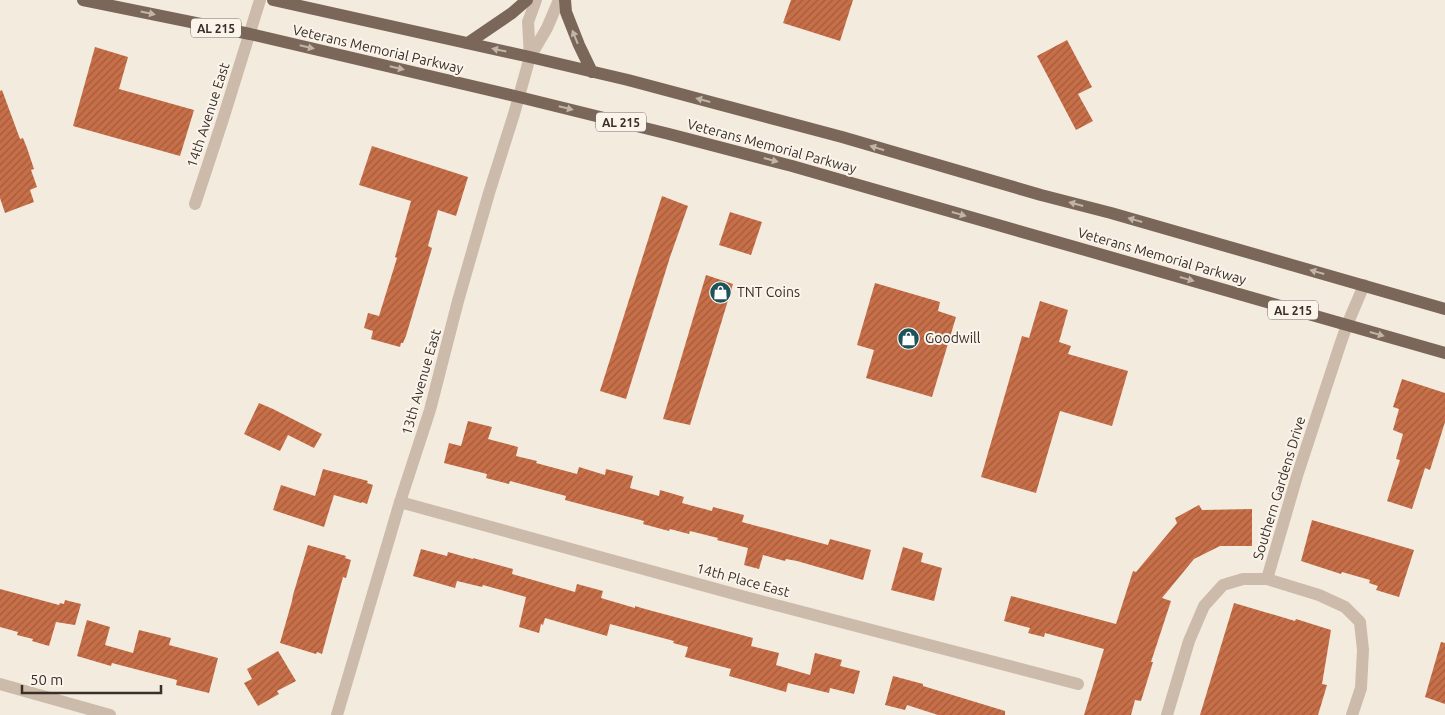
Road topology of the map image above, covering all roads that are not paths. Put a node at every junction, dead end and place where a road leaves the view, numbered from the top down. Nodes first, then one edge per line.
1 (83, 0) edge
2 (260, 0) edge
3 (273, 0) edge
4 (528, 0) edge
5 (536, 0) edge
6 (559, 0) edge
7 (566, 0) edge
8 (250, 34) junction
9 (468, 43) junction
10 (530, 56) junction
11 (592, 72) junction
12 (518, 97) junction
13 (195, 204) dead end
14 (1364, 285) junction
15 (1445, 309) edge
16 (1347, 325) junction
17 (1445, 353) edge
18 (400, 502) junction
19 (1266, 580) junction
20 (0, 684) edge
21 (1078, 684) dead end
22 (110, 715) edge
23 (337, 715) edge
24 (1167, 715) edge
25 (1352, 715) edge

1 -> 8 main road, Veterans Memorial Parkway / AL 215
2 - 8 street, 14th Avenue East
3 - 9 main road, Veterans Memorial Parkway
4 - 9 main road
5 - 10 street, 13th Avenue East
6 - 10 street, 13th Avenue East
11 -> 7 main road
8 -> 12 main road, Veterans Memorial Parkway / AL 215
8 - 13 street, 14th Avenue East
10 -> 9 main road, Veterans Memorial Parkway
10 - 11 main road, Veterans Memorial Parkway
10 - 12 street, 13th Avenue East
14 -> 11 main road, Veterans Memorial Parkway
12 -> 16 main road, Veterans Memorial Parkway / AL 215
12 - 18 street, 13th Avenue East
14 - 15 main road, Veterans Memorial Parkway
14 - 16 street, Southern Gardens Drive
16 -> 17 main road, Veterans Memorial Parkway / AL 215
16 - 19 street, Southern Gardens Drive
18 - 21 street, 14th Place East
18 - 23 street, 13th Avenue East
19 - 24 street, Southern Gardens Drive
19 - 25 street
20 - 22 street

